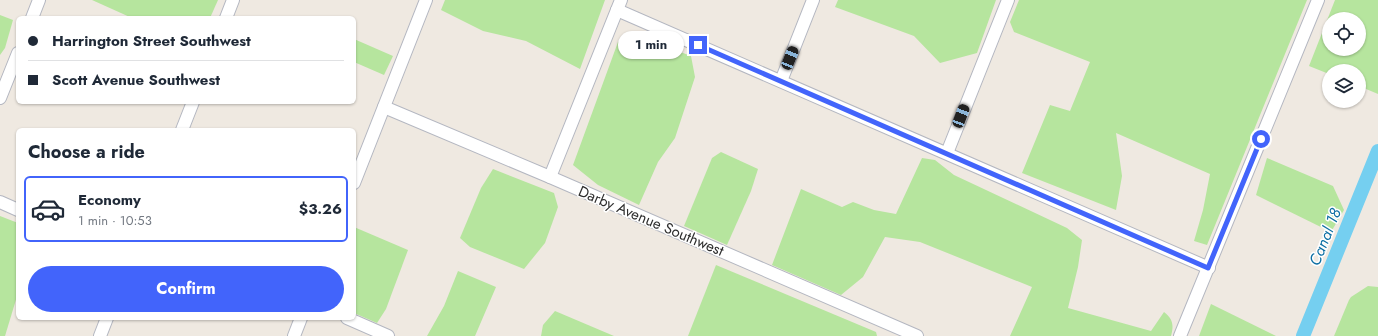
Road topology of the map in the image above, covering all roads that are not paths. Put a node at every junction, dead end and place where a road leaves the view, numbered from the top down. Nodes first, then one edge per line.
1 (39, 0) edge
2 (233, 0) edge
3 (426, 0) edge
4 (813, 0) edge
5 (1008, 0) edge
6 (1318, 0) edge
7 (619, 5) edge
8 (33, 16) edge
9 (227, 16) edge
10 (16, 58) edge
11 (781, 81) junction
12 (0, 98) edge
13 (192, 104) edge
14 (384, 107) junction
15 (183, 128) edge
16 (946, 153) junction
17 (550, 177) junction
18 (356, 178) edge
19 (0, 202) edge
20 (16, 209) edge
21 (1208, 268) junction
22 (106, 320) edge
23 (300, 320) edge
24 (351, 320) edge
25 (100, 336) edge
26 (294, 336) edge
27 (388, 336) edge
28 (917, 336) edge
29 (1180, 336) edge

1 - 8 street
2 - 9 street
3 - 14 street
4 - 11 street
5 - 16 street
6 - 21 street
7 - 11 street
7 - 17 street
10 - 12 street
11 - 16 street
13 - 15 street
14 - 17 street, Darby Avenue Southwest
14 - 18 street
16 - 21 street
17 - 28 street, Darby Avenue Southwest
19 - 20 street
21 - 29 street
22 - 25 street
23 - 26 street
24 - 27 street

